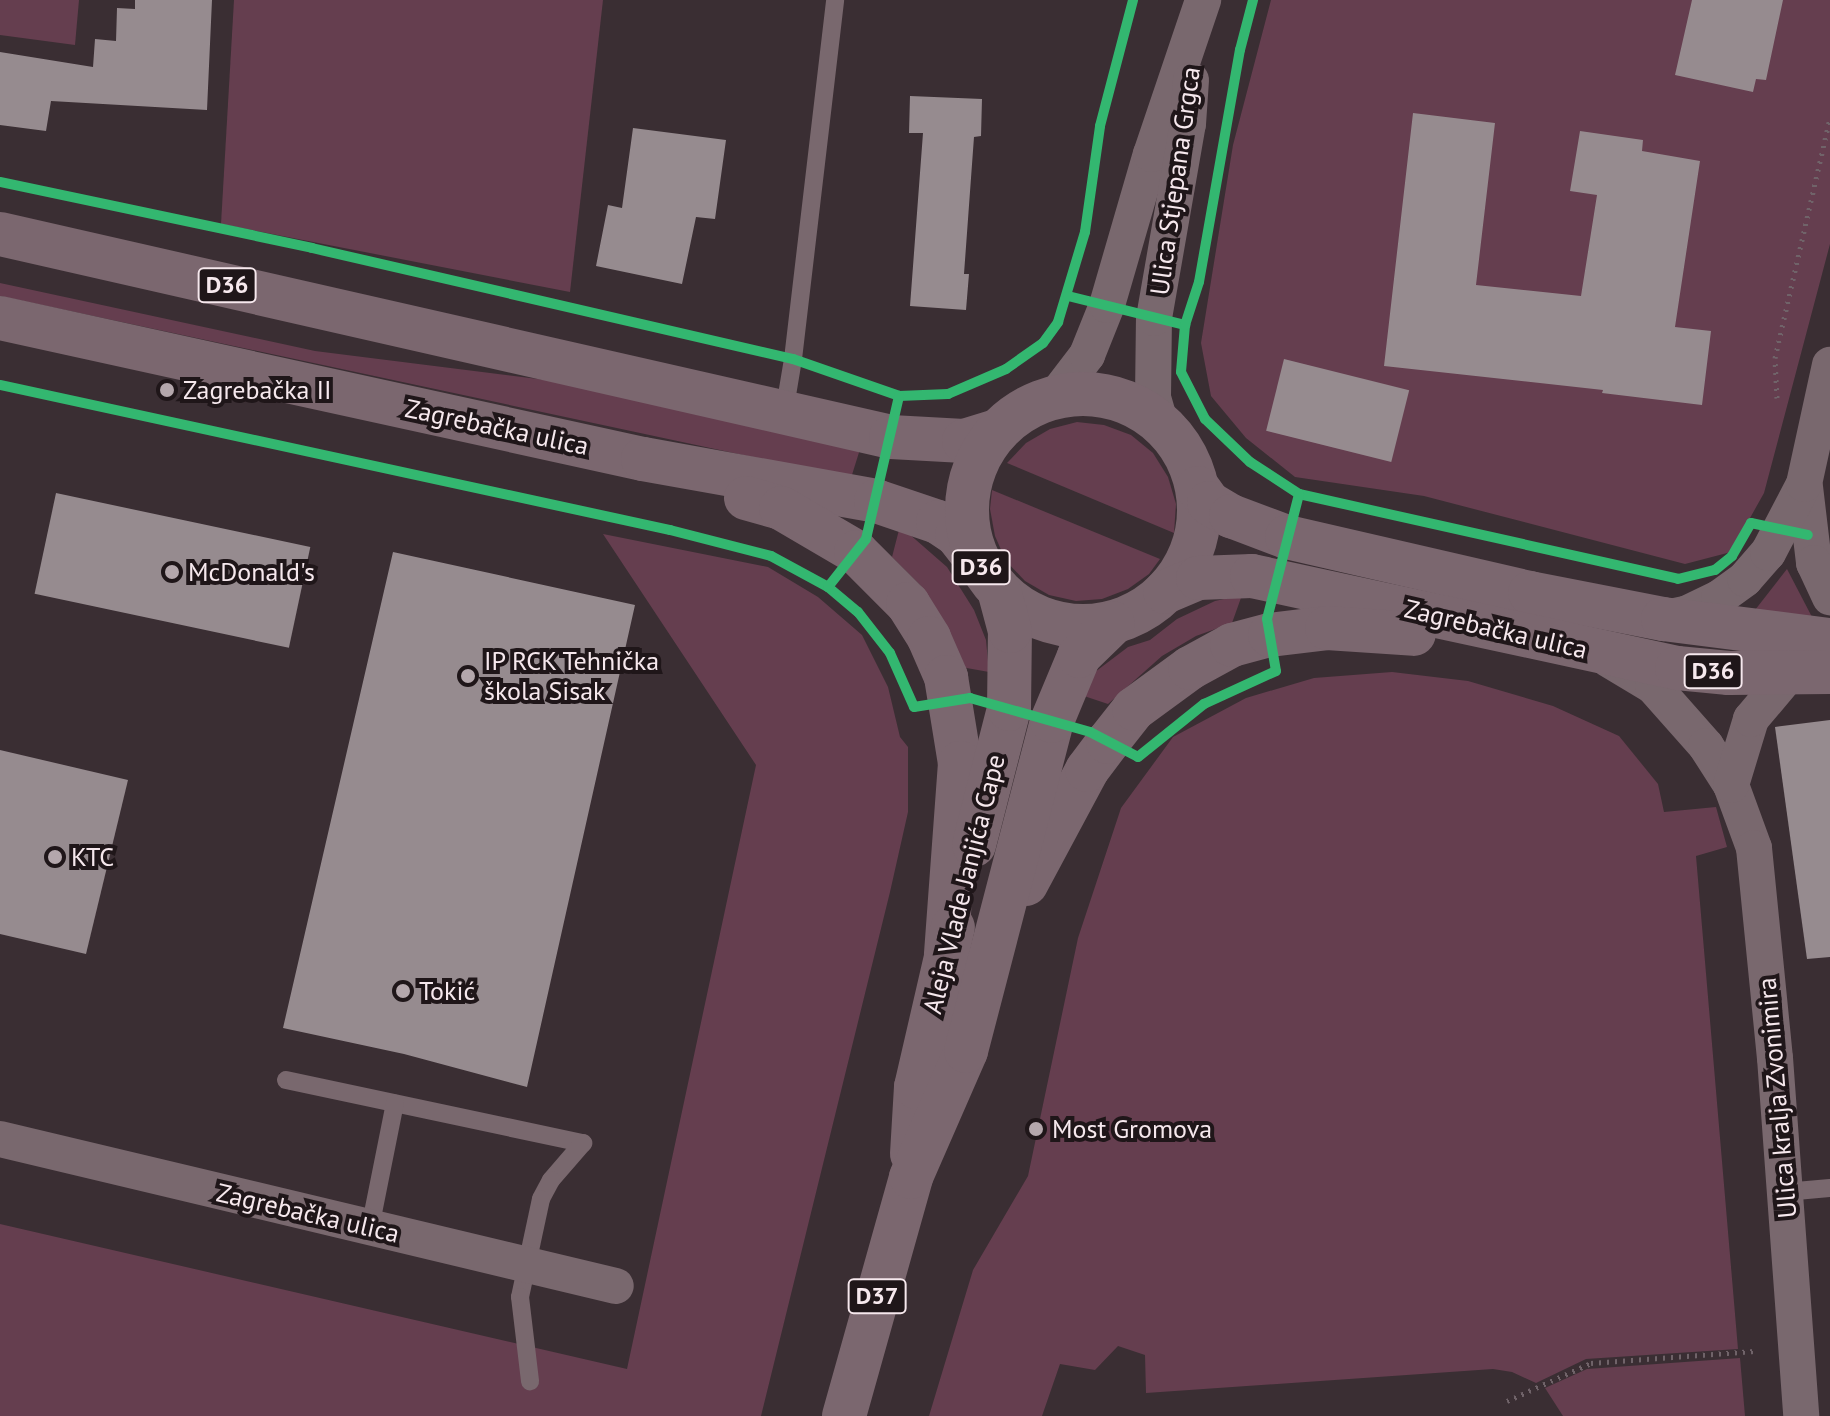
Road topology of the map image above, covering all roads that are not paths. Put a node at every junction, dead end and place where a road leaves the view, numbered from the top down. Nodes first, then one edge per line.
1 (835, 0) edge
2 (1199, 17) edge
3 (0, 234) edge
4 (0, 318) edge
5 (1830, 365) edge
6 (1055, 397) junction
7 (784, 413) junction
8 (1160, 422) junction
9 (996, 431) junction
10 (643, 459) junction
11 (1804, 484) junction
12 (1198, 488) junction
13 (989, 577) junction
14 (1165, 592) junction
15 (1830, 597) edge
16 (1663, 619) junction
17 (1113, 623) junction
18 (1510, 632) junction
19 (1830, 640) edge
20 (1597, 653) junction
21 (1809, 673) edge
22 (1731, 785) junction
23 (998, 925) junction
24 (946, 954) junction
25 (286, 1080) dead end
26 (395, 1103) junction
27 (0, 1139) edge
28 (911, 1177) junction
29 (1830, 1188) edge
30 (1785, 1192) junction
31 (370, 1228) junction
32 (527, 1265) junction
33 (616, 1286) dead end
34 (530, 1381) dead end
35 (844, 1416) edge
36 (1801, 1416) edge

1 - 7 lane
2 - 6 street, Ulica Stjepana Grgca
2 - 8 street, Ulica Stjepana Grgca
3 - 7 main road, D36
4 - 10 main road, Zagrebačka ulica / D36
5 - 11 street
6 - 8 main road, D36
6 - 9 main road, D36
7 - 9 main road, D36
8 - 12 main road, D36
9 - 13 main road, D36
10 - 13 main road, Zagrebačka ulica / D36
10 - 24 main road
11 - 15 street
11 - 16 street
12 - 14 main road, D36
12 - 16 main road, Zagrebačka ulica / D36
13 - 17 main road, D36
13 - 24 main road, Aleja Vlade Janjića Cape
14 - 17 main road, D36
14 - 18 main road, Zagrebačka ulica / D36
16 - 19 main road, Zagrebačka ulica / D36
17 - 23 main road, Aleja Vlade Janjića Cape
18 - 20 main road, Zagrebačka ulica / D36
18 - 23 main road
20 - 21 main road, Zagrebačka ulica / D36
20 - 22 street, Ulica kralja Zvonimira
21 - 22 street
22 - 30 street, Ulica kralja Zvonimira
23 - 28 main road, Aleja Vlade Janjića Cape
24 - 28 main road, Aleja Vlade Janjića Cape / D37
25 - 26 lane
26 - 31 lane
26 - 32 lane
27 - 31 street, Zagrebačka ulica
28 - 35 main road, Aleja Vlade Janjića Cape / D37
29 - 30 lane
30 - 36 street, Ulica kralja Zvonimira
31 - 32 street, Zagrebačka ulica
32 - 33 street, Zagrebačka ulica
32 - 34 lane

